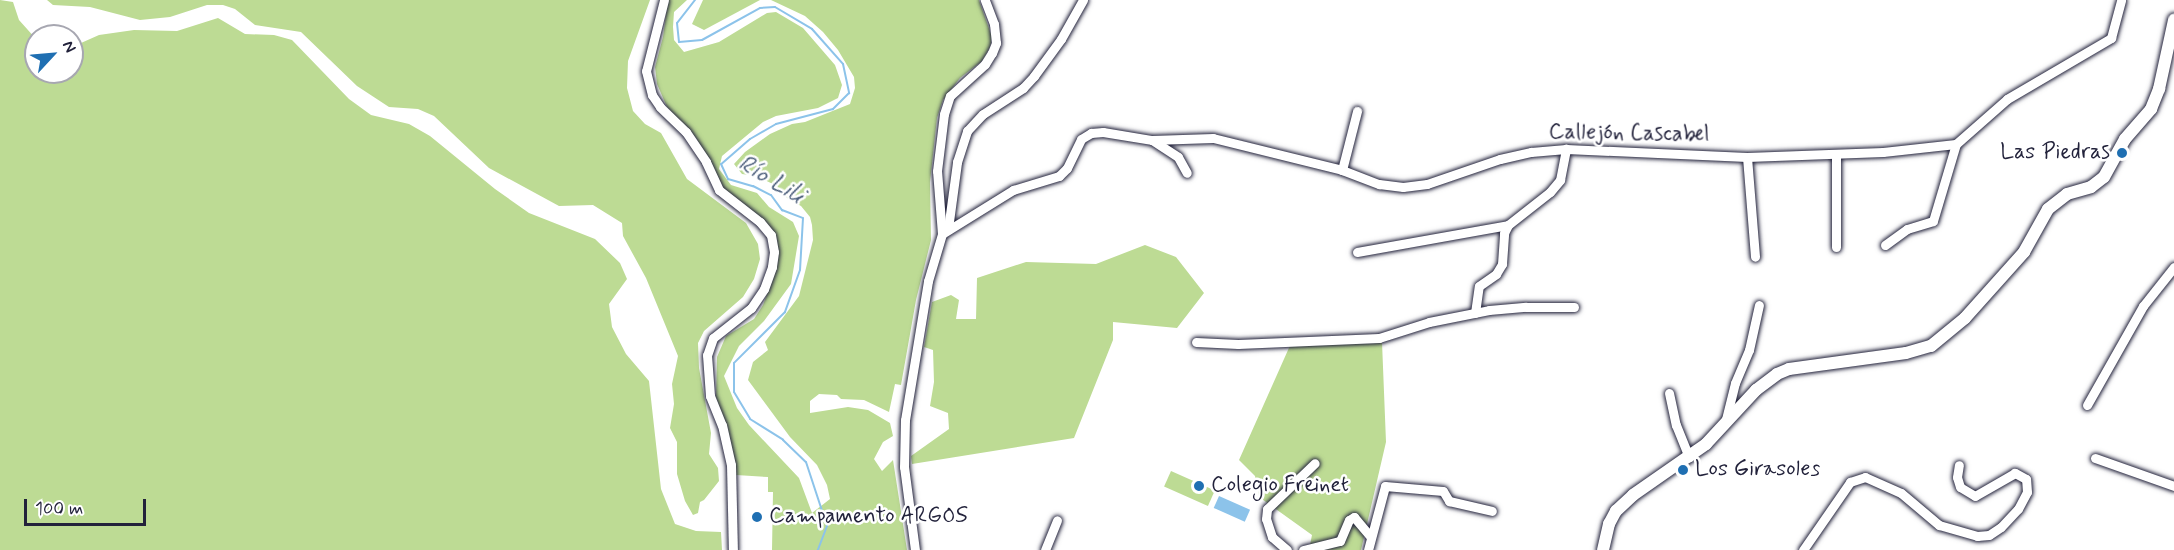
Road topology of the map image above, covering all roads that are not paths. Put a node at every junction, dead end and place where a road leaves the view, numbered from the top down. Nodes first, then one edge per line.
1 (664, 0) edge
2 (985, 0) edge
3 (1083, 0) edge
4 (2121, 0) edge
5 (2174, 20) edge
6 (1357, 111) dead end
7 (1152, 140) junction
8 (1956, 144) junction
9 (1566, 149) junction
10 (1836, 154) junction
11 (1747, 157) junction
12 (1342, 170) junction
13 (1187, 173) dead end
14 (1508, 225) junction
15 (945, 232) junction
16 (1885, 245) dead end
17 (1836, 247) dead end
18 (1357, 252) dead end
19 (1755, 257) dead end
20 (2174, 267) edge
21 (1759, 305) dead end
22 (1574, 307) dead end
23 (1474, 313) junction
24 (1196, 342) dead end
25 (1669, 393) dead end
26 (2087, 405) dead end
27 (1725, 426) junction
28 (1689, 458) junction
29 (2095, 458) dead end
30 (1315, 463) dead end
31 (1959, 465) dead end
32 (2174, 486) edge
33 (1492, 511) dead end
34 (1058, 520) dead end
35 (1371, 537) junction
36 (733, 550) edge
37 (915, 550) edge
38 (1046, 550) edge
39 (1287, 550) edge
40 (1303, 550) edge
41 (1368, 550) edge
42 (1603, 550) edge
43 (1803, 550) edge

1 - 36 street
2 - 15 street
3 - 15 street
4 - 8 street
5 - 27 street
6 - 12 street
7 - 12 street, Callejón Cascabel
7 - 13 street
7 - 15 street, Callejón Cascabel
8 - 10 street, Callejón Cascabel
8 - 16 street
9 - 11 street, Callejón Cascabel
9 - 12 street, Callejón Cascabel
9 - 14 street
10 - 11 street, Callejón Cascabel
10 - 17 street
11 - 19 street
14 - 18 street
14 - 23 street
15 - 37 street
20 - 26 street
21 - 27 street
22 - 23 street
23 - 24 street
25 - 28 street
27 - 28 street
28 - 42 street
29 - 32 street
30 - 39 street
31 - 43 street
33 - 35 street
34 - 38 street
35 - 40 street
35 - 41 street

